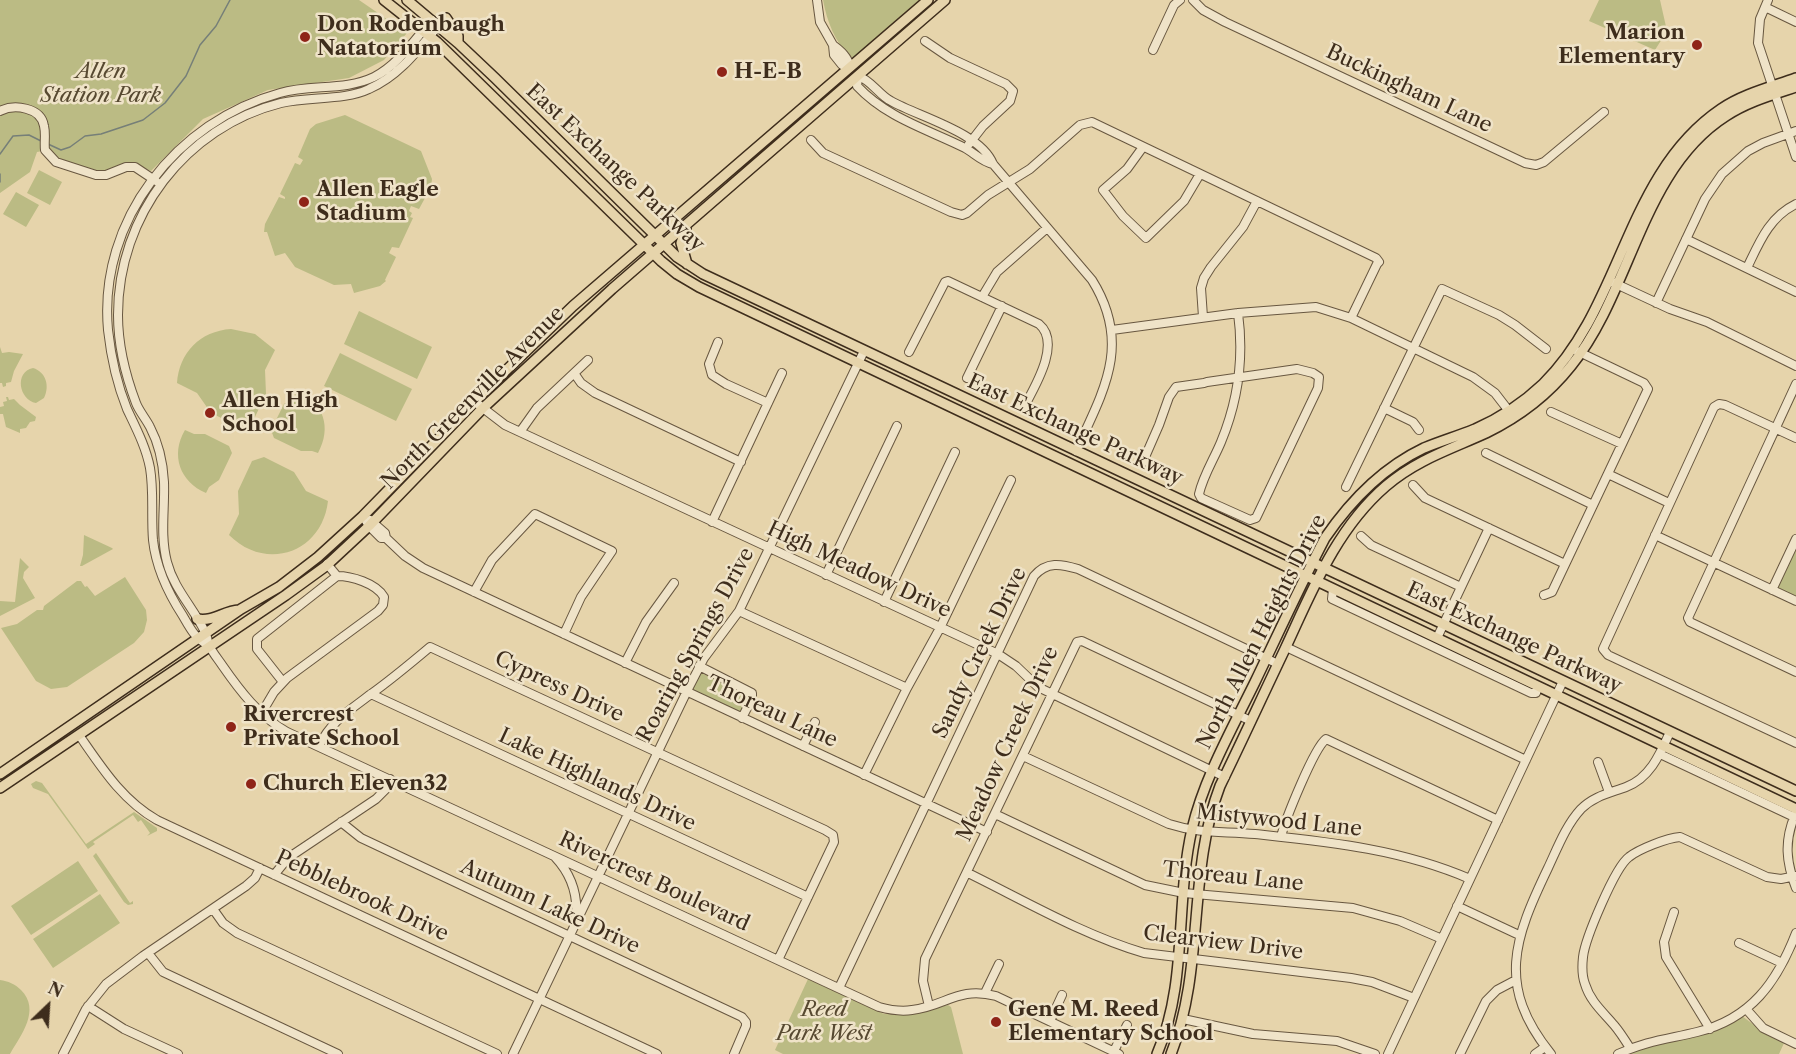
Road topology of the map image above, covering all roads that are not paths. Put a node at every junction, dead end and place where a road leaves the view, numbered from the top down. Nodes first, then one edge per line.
1 (384, 0) edge
2 (407, 0) edge
3 (817, 0) edge
4 (928, 0) edge
5 (945, 0) edge
6 (1180, 0) edge
7 (1193, 0) edge
8 (1766, 4) edge
9 (446, 18) dead end
10 (1796, 22) edge
11 (435, 23) junction
12 (426, 33) junction
13 (925, 41) dead end
14 (458, 43) junction
15 (1153, 50) dead end
16 (850, 67) junction
17 (858, 76) junction
18 (1796, 78) edge
19 (339, 86) junction
20 (1796, 87) edge
21 (1773, 90) junction
22 (339, 95) junction
23 (0, 111) edge
24 (1604, 112) dead end
25 (549, 130) junction
26 (1792, 132) edge
27 (811, 140) dead end
28 (971, 140) junction
29 (540, 141) junction
30 (1143, 147) junction
31 (966, 149) junction
32 (748, 156) junction
33 (1796, 157) edge
34 (993, 164) junction
35 (756, 165) junction
36 (1200, 174) junction
37 (153, 178) junction
38 (1009, 182) junction
39 (160, 184) junction
40 (1257, 201) junction
41 (1796, 204) edge
42 (688, 224) junction
43 (1047, 228) junction
44 (655, 236) junction
45 (1686, 239) junction
46 (645, 245) junction
47 (664, 245) junction
48 (654, 254) junction
49 (687, 264) junction
50 (1747, 268) junction
51 (1613, 282) junction
52 (1796, 292) edge
53 (982, 297) junction
54 (753, 298) junction
55 (1656, 303) junction
56 (573, 306) junction
57 (1002, 306) junction
58 (748, 310) junction
59 (1238, 313) junction
60 (582, 316) junction
61 (1203, 317) junction
62 (1351, 318) junction
63 (1112, 330) junction
64 (718, 342) dead end
65 (1413, 348) junction
66 (1546, 349) dead end
67 (864, 351) junction
68 (1577, 351) junction
69 (909, 352) dead end
70 (588, 360) dead end
71 (858, 362) junction
72 (1796, 366) edge
73 (574, 373) junction
74 (782, 373) dead end
75 (967, 378) dead end
76 (1238, 378) junction
77 (1796, 384) edge
78 (476, 401) junction
79 (768, 404) junction
80 (1024, 407) dead end
81 (483, 408) junction
82 (1384, 408) junction
83 (1551, 412) dead end
84 (1512, 414) junction
85 (897, 426) dead end
86 (1775, 429) junction
87 (1419, 430) dead end
88 (520, 432) junction
89 (1796, 438) edge
90 (1622, 444) junction
91 (1076, 451) junction
92 (955, 453) dead end
93 (1486, 453) dead end
94 (741, 462) junction
95 (1070, 463) junction
96 (1142, 464) dead end
97 (1608, 474) junction
98 (1011, 480) dead end
99 (1413, 485) dead end
100 (1346, 487) dead end
101 (1593, 504) junction
102 (1669, 504) junction
103 (1193, 507) junction
104 (363, 516) junction
105 (1218, 518) junction
106 (1187, 520) junction
107 (712, 522) junction
108 (371, 524) junction
109 (1489, 528) junction
110 (1211, 531) junction
111 (1655, 535) junction
112 (1361, 536) dead end
113 (1796, 539) edge
114 (769, 548) junction
115 (1713, 562) junction
116 (1312, 563) junction
117 (327, 564) junction
118 (1565, 564) junction
119 (1323, 568) junction
120 (826, 575) junction
121 (336, 576) junction
122 (1306, 576) junction
123 (1317, 581) junction
124 (674, 583) dead end
125 (1461, 587) junction
126 (1333, 589) junction
127 (1772, 590) junction
128 (474, 592) junction
129 (1544, 595) dead end
130 (1796, 601) edge
131 (884, 602) junction
132 (242, 609) junction
133 (739, 611) junction
134 (197, 619) junction
135 (1443, 625) junction
136 (940, 628) junction
137 (207, 633) junction
138 (564, 634) junction
139 (1437, 638) junction
140 (198, 639) junction
141 (209, 646) junction
142 (1286, 647) junction
143 (998, 654) junction
144 (1266, 659) junction
145 (625, 663) junction
146 (1278, 664) junction
147 (699, 666) junction
148 (1796, 672) edge
149 (1563, 681) junction
150 (283, 682) junction
151 (1538, 687) junction
152 (907, 688) junction
153 (687, 692) junction
154 (371, 694) junction
155 (1053, 694) junction
156 (1556, 696) junction
157 (261, 714) junction
158 (1239, 715) junction
159 (742, 718) junction
160 (1251, 721) junction
161 (815, 722) dead end
162 (73, 725) junction
163 (1670, 732) junction
164 (79, 735) junction
165 (1796, 743) edge
166 (320, 746) junction
167 (803, 746) junction
168 (1662, 750) junction
169 (657, 753) junction
170 (1023, 756) junction
171 (1526, 760) junction
172 (1598, 762) dead end
173 (1213, 771) junction
174 (0, 774) edge
175 (864, 775) junction
176 (1224, 777) junction
177 (390, 779) junction
178 (0, 788) edge
179 (1796, 791) edge
180 (1609, 792) junction
181 (927, 804) junction
182 (1795, 813) edge
183 (628, 814) junction
184 (996, 814) junction
185 (1498, 820) junction
186 (341, 822) junction
187 (1192, 831) junction
188 (987, 832) junction
189 (1206, 832) junction
190 (1281, 837) junction
191 (552, 854) junction
192 (260, 868) junction
193 (968, 873) junction
194 (274, 875) junction
195 (598, 876) junction
196 (1794, 877) edge
197 (1470, 879) junction
198 (1796, 888) edge
199 (1184, 893) junction
200 (1198, 895) junction
201 (808, 897) junction
202 (1457, 906) junction
203 (213, 909) junction
204 (1674, 912) dead end
205 (574, 926) junction
206 (1796, 933) edge
207 (1520, 934) junction
208 (569, 937) junction
209 (1442, 939) junction
210 (1739, 943) dead end
211 (148, 953) junction
212 (1178, 958) junction
213 (778, 960) junction
214 (1191, 960) junction
215 (1782, 963) junction
216 (999, 964) dead end
217 (1516, 980) junction
218 (839, 988) junction
219 (985, 993) junction
220 (1062, 995) dead end
221 (1414, 998) junction
222 (539, 999) junction
223 (88, 1006) junction
224 (929, 1006) junction
225 (1747, 1010) junction
226 (1183, 1019) junction
227 (1050, 1021) junction
228 (1127, 1025) dead end
229 (1710, 1029) junction
230 (1796, 1044) edge
231 (1545, 1047) junction
232 (1630, 1048) junction
233 (1116, 1053) edge
234 (63, 1054) edge
235 (178, 1054) edge
236 (338, 1054) edge
237 (497, 1054) edge
238 (513, 1054) edge
239 (657, 1054) edge
240 (734, 1054) edge
241 (1157, 1054) edge
242 (1171, 1054) edge
243 (1375, 1054) edge
244 (1388, 1054) edge
245 (1460, 1054) edge
246 (1535, 1054) edge
247 (1551, 1054) edge
248 (1618, 1054) edge

1 - 12 main road, East Exchange Parkway
2 - 11 main road, East Exchange Parkway
3 - 16 street
4 - 16 main road, North Greenville Avenue
5 - 17 main road, North Greenville Avenue
6 - 15 street
7 - 24 street, Buckingham Lane
8 - 10 street
8 - 21 street
9 - 14 main road
11 - 12 street, Rivercrest Boulevard
11 - 14 main road, East Exchange Parkway
12 - 19 street, Rivercrest Boulevard
12 - 22 street, Rivercrest Boulevard
12 - 29 main road, East Exchange Parkway
13 - 28 street
14 - 25 main road, East Exchange Parkway
16 - 17 main road
16 - 32 main road, North Greenville Avenue
17 - 28 street
17 - 31 street
17 - 35 main road, North Greenville Avenue
18 - 21 main road, North Allen Heights Drive
19 - 22 street
19 - 37 street, Rivercrest Boulevard
20 - 21 main road, North Allen Heights Drive
21 - 26 street
21 - 51 main road, North Allen Heights Drive
22 - 39 street, Rivercrest Boulevard
23 - 37 street
25 - 29 main road
25 - 44 main road, East Exchange Parkway
26 - 33 street
26 - 45 street
27 - 38 street
28 - 31 street
28 - 34 street
29 - 46 main road, East Exchange Parkway
30 - 36 street
30 - 36 street
30 - 38 street
31 - 34 street
32 - 35 main road
32 - 44 main road, North Greenville Avenue
34 - 38 street
35 - 42 main road, North Greenville Avenue
36 - 40 street
37 - 39 street
37 - 140 street, Rivercrest Boulevard
38 - 43 street
39 - 134 street, Rivercrest Boulevard
40 - 61 street
40 - 62 street
41 - 50 street
42 - 47 main road, North Greenville Avenue
42 - 49 main road
43 - 53 street
43 - 63 street
44 - 46 main road, North Greenville Avenue
44 - 47 main road, East Exchange Parkway
45 - 50 street
45 - 55 street
46 - 48 main road, East Exchange Parkway
46 - 56 main road, North Greenville Avenue
47 - 48 main road, North Greenville Avenue
47 - 49 main road, East Exchange Parkway
48 - 58 main road, East Exchange Parkway
48 - 60 main road, North Greenville Avenue
49 - 54 main road, East Exchange Parkway
50 - 52 street
51 - 55 street
51 - 68 main road, North Allen Heights Drive
53 - 57 street
53 - 69 street
54 - 58 main road
54 - 67 main road, East Exchange Parkway
55 - 72 street
56 - 60 main road
56 - 78 main road, North Greenville Avenue
57 - 75 street
57 - 80 street
58 - 71 main road, East Exchange Parkway
59 - 61 street
59 - 62 street
59 - 76 street
60 - 81 main road, North Greenville Avenue
61 - 63 street
62 - 65 street
63 - 91 street
64 - 79 street
65 - 66 street
65 - 82 street
65 - 84 street
67 - 71 street, Roaring Springs Drive
67 - 91 main road, East Exchange Parkway
68 - 84 main road, North Allen Heights Drive
68 - 90 street
70 - 73 street
71 - 95 main road, East Exchange Parkway
71 - 114 street, Roaring Springs Drive
73 - 88 street
73 - 94 street
74 - 79 street
76 - 76 street
76 - 96 street
77 - 86 street
78 - 81 street, High Meadow Drive
78 - 104 main road, North Greenville Avenue
79 - 94 street
81 - 88 street, High Meadow Drive
81 - 108 main road, North Greenville Avenue
82 - 87 street
82 - 100 street
83 - 90 street
84 - 116 main road, North Allen Heights Drive
84 - 119 main road, North Allen Heights Drive
85 - 120 street
86 - 89 street
86 - 102 street
86 - 115 street
88 - 107 street, High Meadow Drive
90 - 97 street
91 - 95 main road
91 - 103 main road, East Exchange Parkway
92 - 131 street
93 - 101 street
94 - 107 street
95 - 106 main road, East Exchange Parkway
97 - 101 street
97 - 102 street
98 - 136 street
99 - 109 street
101 - 118 street
102 - 111 street
103 - 105 main road, East Exchange Parkway
103 - 106 main road
104 - 108 street, Thoreau Lane
104 - 132 main road, North Greenville Avenue
105 - 110 main road
105 - 116 main road, East Exchange Parkway
106 - 110 main road, East Exchange Parkway
107 - 114 street, High Meadow Drive
108 - 117 main road, North Greenville Avenue
108 - 128 street, Thoreau Lane
109 - 118 street
109 - 125 street
110 - 122 main road, East Exchange Parkway
111 - 115 street
111 - 165 street
112 - 125 street
113 - 127 street
114 - 120 street, High Meadow Drive
114 - 133 street, Roaring Springs Drive
115 - 127 street
115 - 148 street
116 - 119 main road, East Exchange Parkway
116 - 122 main road, North Allen Heights Drive
117 - 121 street
117 - 141 main road, North Greenville Avenue
118 - 129 street
119 - 123 main road, North Allen Heights Drive
119 - 135 main road, East Exchange Parkway
120 - 131 street, High Meadow Drive
121 - 150 street
121 - 150 street
122 - 123 main road, East Exchange Parkway
122 - 144 main road, North Allen Heights Drive
123 - 126 main road, East Exchange Parkway
123 - 142 main road, North Allen Heights Drive
124 - 145 street
125 - 135 street
126 - 139 main road, East Exchange Parkway
126 - 151 street, East Exchange Parkway
127 - 130 street
128 - 138 street, Thoreau Lane
128 - 138 street
131 - 136 street, High Meadow Drive
132 - 134 main road
132 - 137 main road, North Greenville Avenue
133 - 147 street, Roaring Springs Drive
133 - 152 street
134 - 137 street, Rivercrest Boulevard
135 - 139 street
135 - 149 main road, East Exchange Parkway
136 - 143 street, High Meadow Drive
136 - 152 street
137 - 140 main road, North Greenville Avenue
137 - 141 street, Rivercrest Boulevard
138 - 145 street, Thoreau Lane
139 - 151 main road, East Exchange Parkway
140 - 141 street, Rivercrest Boulevard
140 - 162 main road, North Greenville Avenue
141 - 157 street, Rivercrest Boulevard
141 - 164 main road, North Greenville Avenue
142 - 146 main road, North Allen Heights Drive
142 - 171 street
143 - 144 street, Sandy Creek Drive
143 - 155 street, High Meadow Drive
143 - 181 street, Sandy Creek Drive
144 - 146 street, Sandy Creek Drive
144 - 158 main road, North Allen Heights Drive
145 - 153 street, Thoreau Lane
146 - 160 main road, North Allen Heights Drive
147 - 153 street, Roaring Springs Drive
147 - 159 street
149 - 156 street
149 - 163 main road, East Exchange Parkway
150 - 157 street
151 - 156 main road, East Exchange Parkway
152 - 175 street
153 - 159 street, Thoreau Lane
153 - 169 street, Roaring Springs Drive
154 - 166 street
154 - 169 street, Cypress Drive
154 - 183 street, Lake Highlands Drive
155 - 158 street, Meadow Creek Drive
155 - 170 street, Meadow Creek Drive
155 - 173 street, High Meadow Drive
156 - 168 main road, East Exchange Parkway
156 - 171 street
157 - 166 street, Rivercrest Boulevard
158 - 160 street, Meadow Creek Drive
158 - 173 main road, North Allen Heights Drive
159 - 167 street, Thoreau Lane
160 - 176 main road, North Allen Heights Drive
161 - 167 street
162 - 164 main road
162 - 174 main road, North Greenville Avenue
163 - 168 street
163 - 179 main road, East Exchange Parkway
164 - 178 main road, North Greenville Avenue
164 - 192 street, Pebblebrook Drive
166 - 177 street, Rivercrest Boulevard
167 - 175 street, Thoreau Lane
168 - 180 street
168 - 182 main road, East Exchange Parkway
169 - 183 street, Roaring Springs Drive
169 - 201 street, Cypress Drive
170 - 184 street, Meadow Creek Drive
170 - 187 street, Mistywood Lane
171 - 185 street
172 - 180 street
173 - 176 street, High Meadow Drive
173 - 187 main road, North Allen Heights Drive
175 - 181 street, Thoreau Lane
176 - 189 main road, North Allen Heights Drive
177 - 186 street
177 - 191 street, Rivercrest Boulevard
180 - 207 street
181 - 188 street, Thoreau Lane
181 - 218 street, Sandy Creek Drive
182 - 196 street
183 - 195 street, Roaring Springs Drive
183 - 201 street, Lake Highlands Drive
184 - 188 street, Meadow Creek Drive
184 - 199 street, Thoreau Lane
185 - 190 street
185 - 197 street
186 - 194 street
186 - 208 street, Autumn Lake Drive
187 - 189 street, Mistywood Lane
187 - 199 main road, North Allen Heights Drive
188 - 193 street, Meadow Creek Drive
189 - 190 street, Mistywood Lane
189 - 200 main road, North Allen Heights Drive
190 - 197 street, Mistywood Lane
191 - 195 street, Rivercrest Boulevard
191 - 205 street
192 - 194 street, Pebblebrook Drive
192 - 203 street
193 - 212 street, Clearview Drive
193 - 224 street, Meadow Creek Drive
194 - 222 street, Pebblebrook Drive
195 - 205 street, Roaring Springs Drive
195 - 213 street, Rivercrest Boulevard
196 - 198 street
196 - 232 street
197 - 202 street
199 - 200 street, Thoreau Lane
199 - 212 main road, North Allen Heights Drive
200 - 209 street, Thoreau Lane
200 - 214 main road, North Allen Heights Drive
201 - 213 street
202 - 207 street
202 - 209 street
203 - 211 street
203 - 237 street
204 - 229 street
205 - 208 street, Roaring Springs Drive
206 - 215 street
207 - 217 street
208 - 222 street, Roaring Springs Drive
208 - 240 street, Autumn Lake Drive
209 - 221 street
210 - 215 street
211 - 223 street
211 - 236 street
212 - 214 street, Clearview Drive
212 - 241 main road, North Allen Heights Drive
213 - 218 street, Rivercrest Boulevard
214 - 221 street, Clearview Drive
214 - 226 main road, North Allen Heights Drive
215 - 225 street
216 - 219 street
217 - 231 street
217 - 245 street
218 - 224 street, Rivercrest Boulevard
219 - 224 street, Rivercrest Boulevard
219 - 227 street, Rivercrest Boulevard
220 - 227 street
221 - 244 street
222 - 238 street, Roaring Springs Drive
222 - 239 street, Pebblebrook Drive
223 - 234 street
223 - 235 street
225 - 229 street
225 - 230 street
226 - 242 main road, North Allen Heights Drive
226 - 243 street
227 - 233 street, Rivercrest Boulevard
228 - 233 street
229 - 232 street
231 - 246 street
231 - 247 street
232 - 248 street

